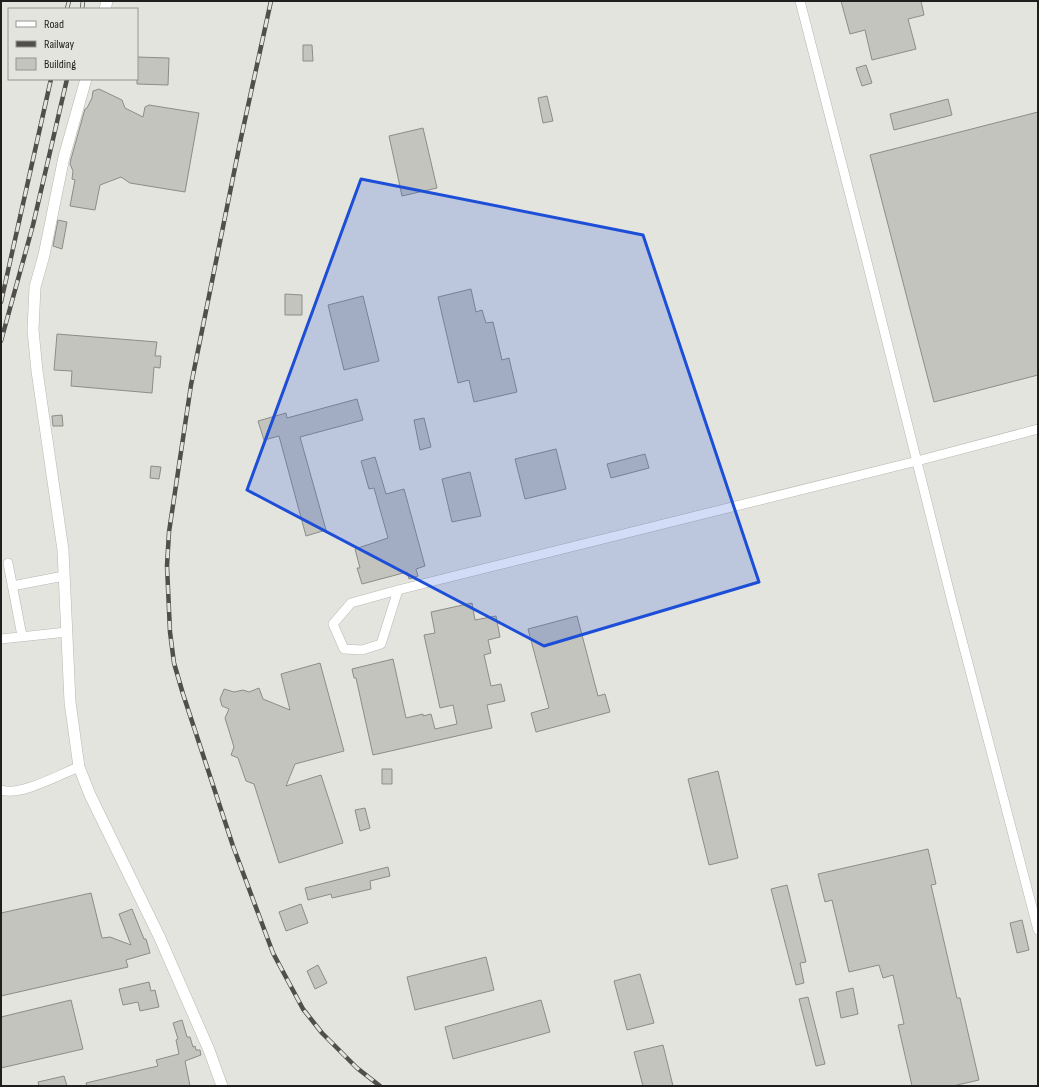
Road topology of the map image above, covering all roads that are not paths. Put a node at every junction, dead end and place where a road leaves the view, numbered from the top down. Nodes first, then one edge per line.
1 (800, 1) edge
2 (86, 80) edge
3 (1038, 429) edge
4 (917, 461) junction
5 (8, 564) dead end
6 (64, 576) junction
7 (12, 586) junction
8 (398, 590) junction
9 (67, 632) junction
10 (22, 636) junction
11 (1, 639) edge
12 (79, 767) junction
13 (1, 790) edge
14 (1038, 930) edge
15 (222, 1086) edge

1 - 4 street
2 - 6 street
3 - 4 street
4 - 8 street
4 - 14 street
5 - 7 street
6 - 7 street
6 - 9 street
7 - 10 street
8 - 8 street
9 - 10 street
9 - 12 street
10 - 11 street
12 - 13 street
12 - 15 street

